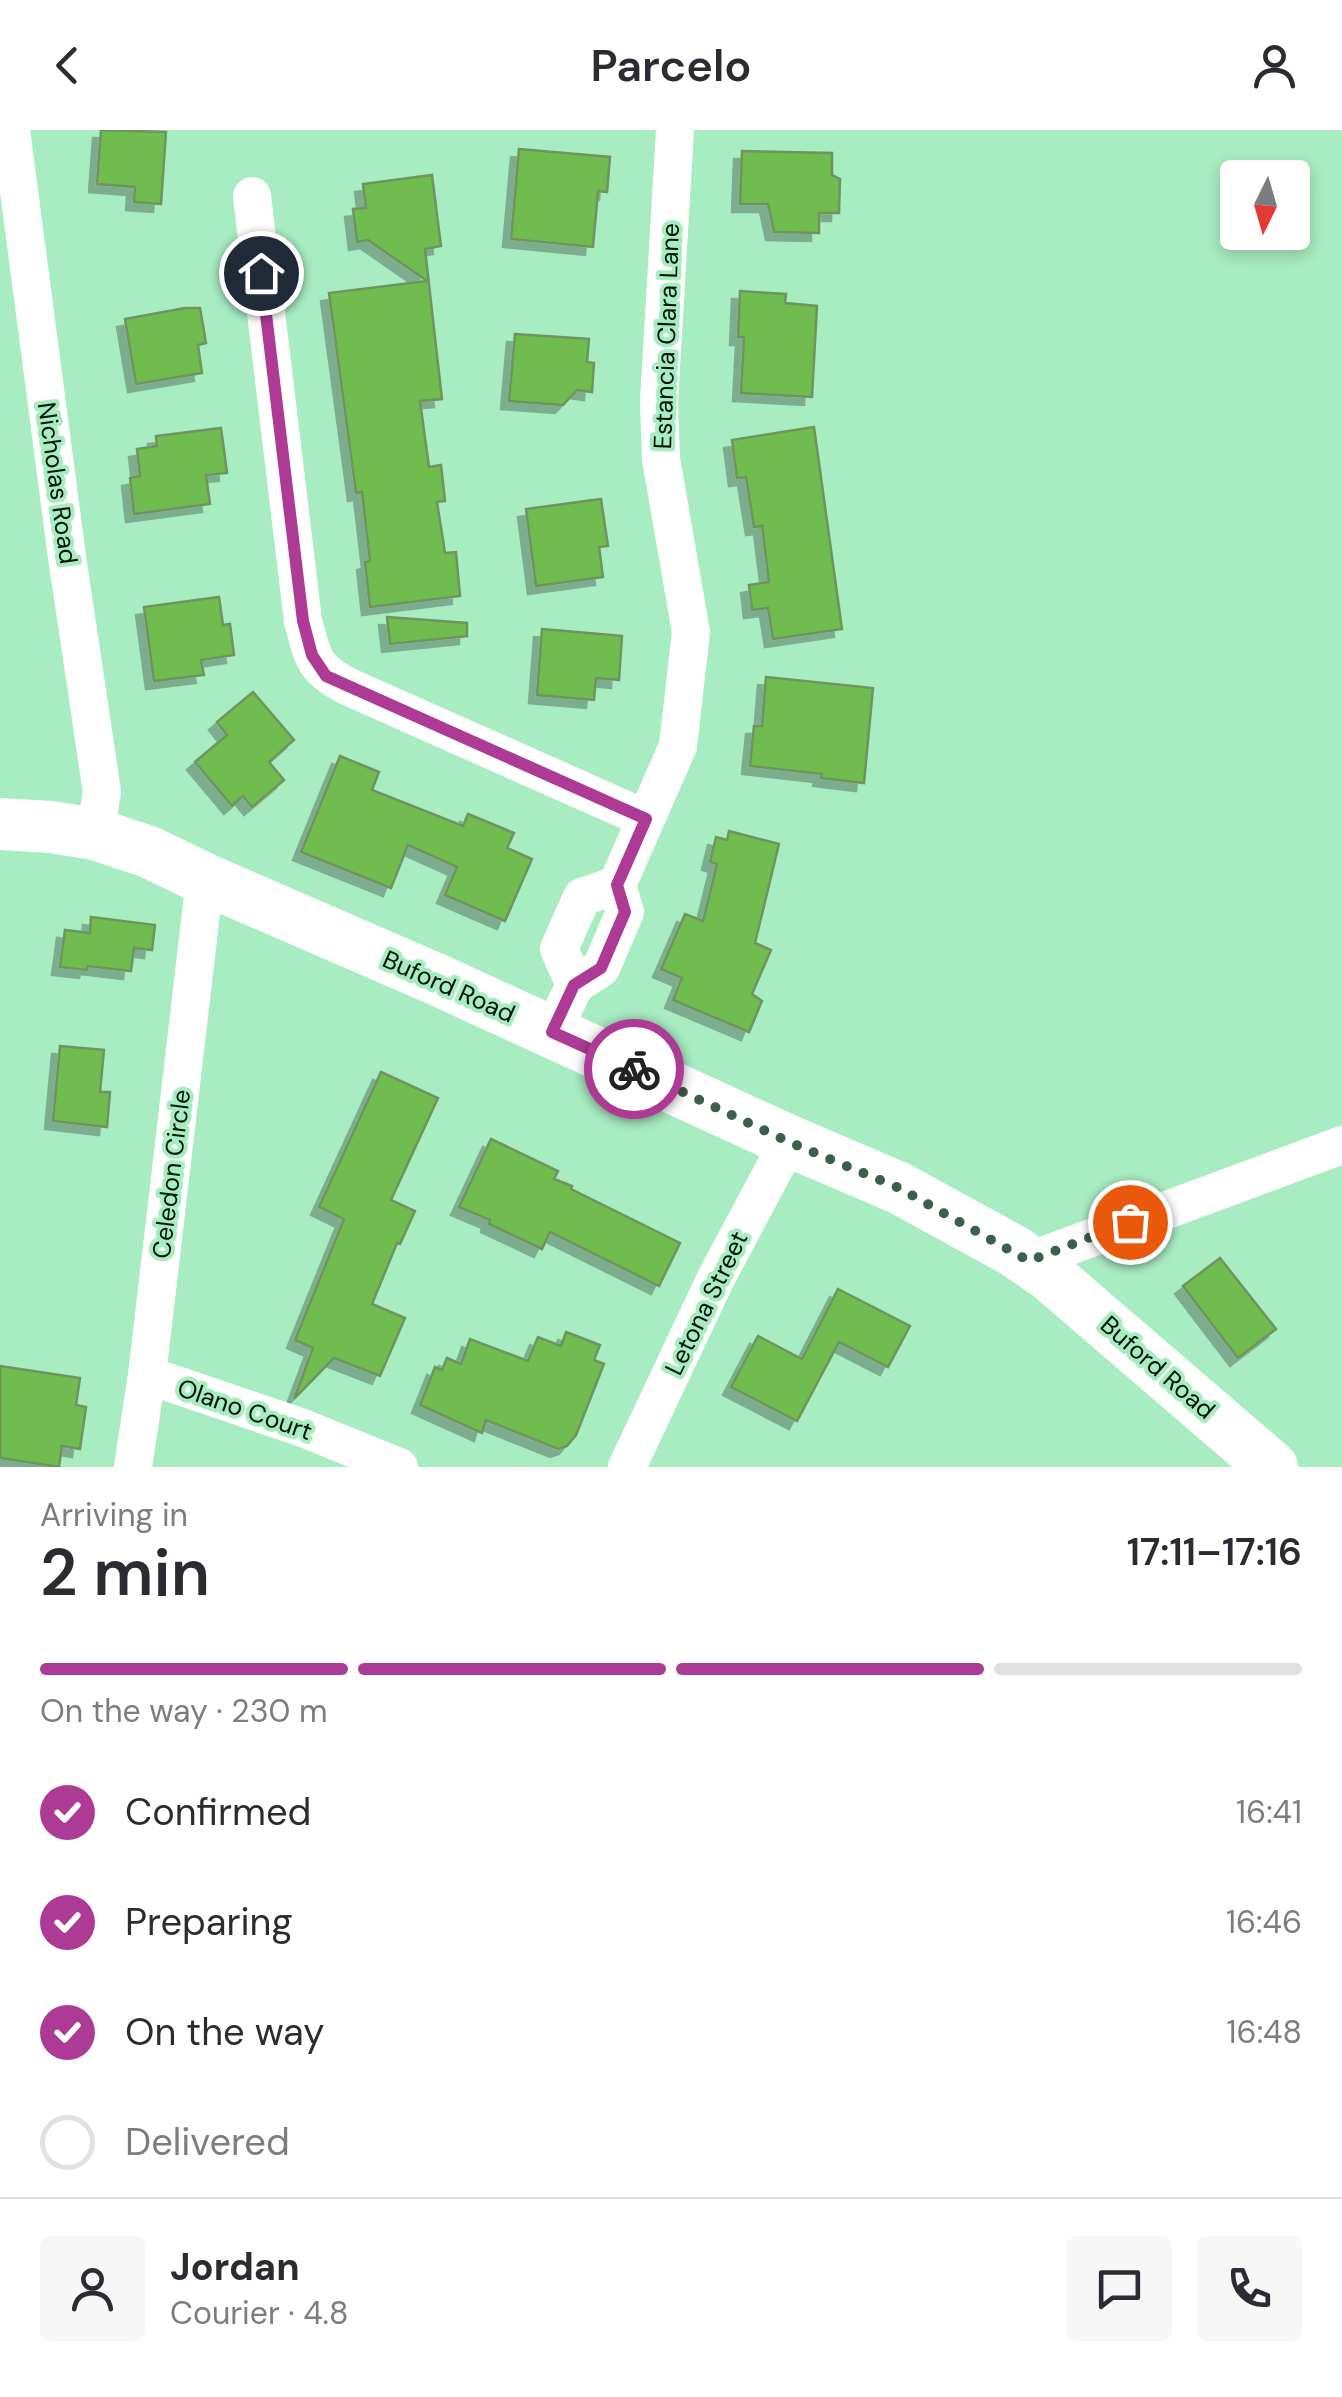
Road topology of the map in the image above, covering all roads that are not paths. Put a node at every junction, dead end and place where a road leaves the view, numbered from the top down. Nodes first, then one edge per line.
1 (11, 130) edge
2 (675, 130) edge
3 (252, 196) dead end
4 (646, 819) junction
5 (0, 824) edge
6 (95, 834) junction
7 (205, 880) junction
8 (552, 1032) junction
9 (789, 1142) junction
10 (1342, 1145) edge
11 (1029, 1261) junction
12 (147, 1375) junction
13 (133, 1467) edge
14 (399, 1467) edge
15 (627, 1467) edge
16 (1272, 1467) edge

1 - 6 street, Nicholas Road
2 - 4 street, Estancia Clara Lane
3 - 4 street
4 - 8 street, Estancia Clara Lane
5 - 6 street, Buford Road
6 - 7 street, Buford Road
7 - 8 street, Buford Road
7 - 12 street, Celedon Circle
8 - 9 street, Buford Road
9 - 11 street, Buford Road
9 - 15 street, Letona Street
10 - 11 street
11 - 16 street, Buford Road
12 - 13 street, Celedon Circle
12 - 14 street, Olano Court

